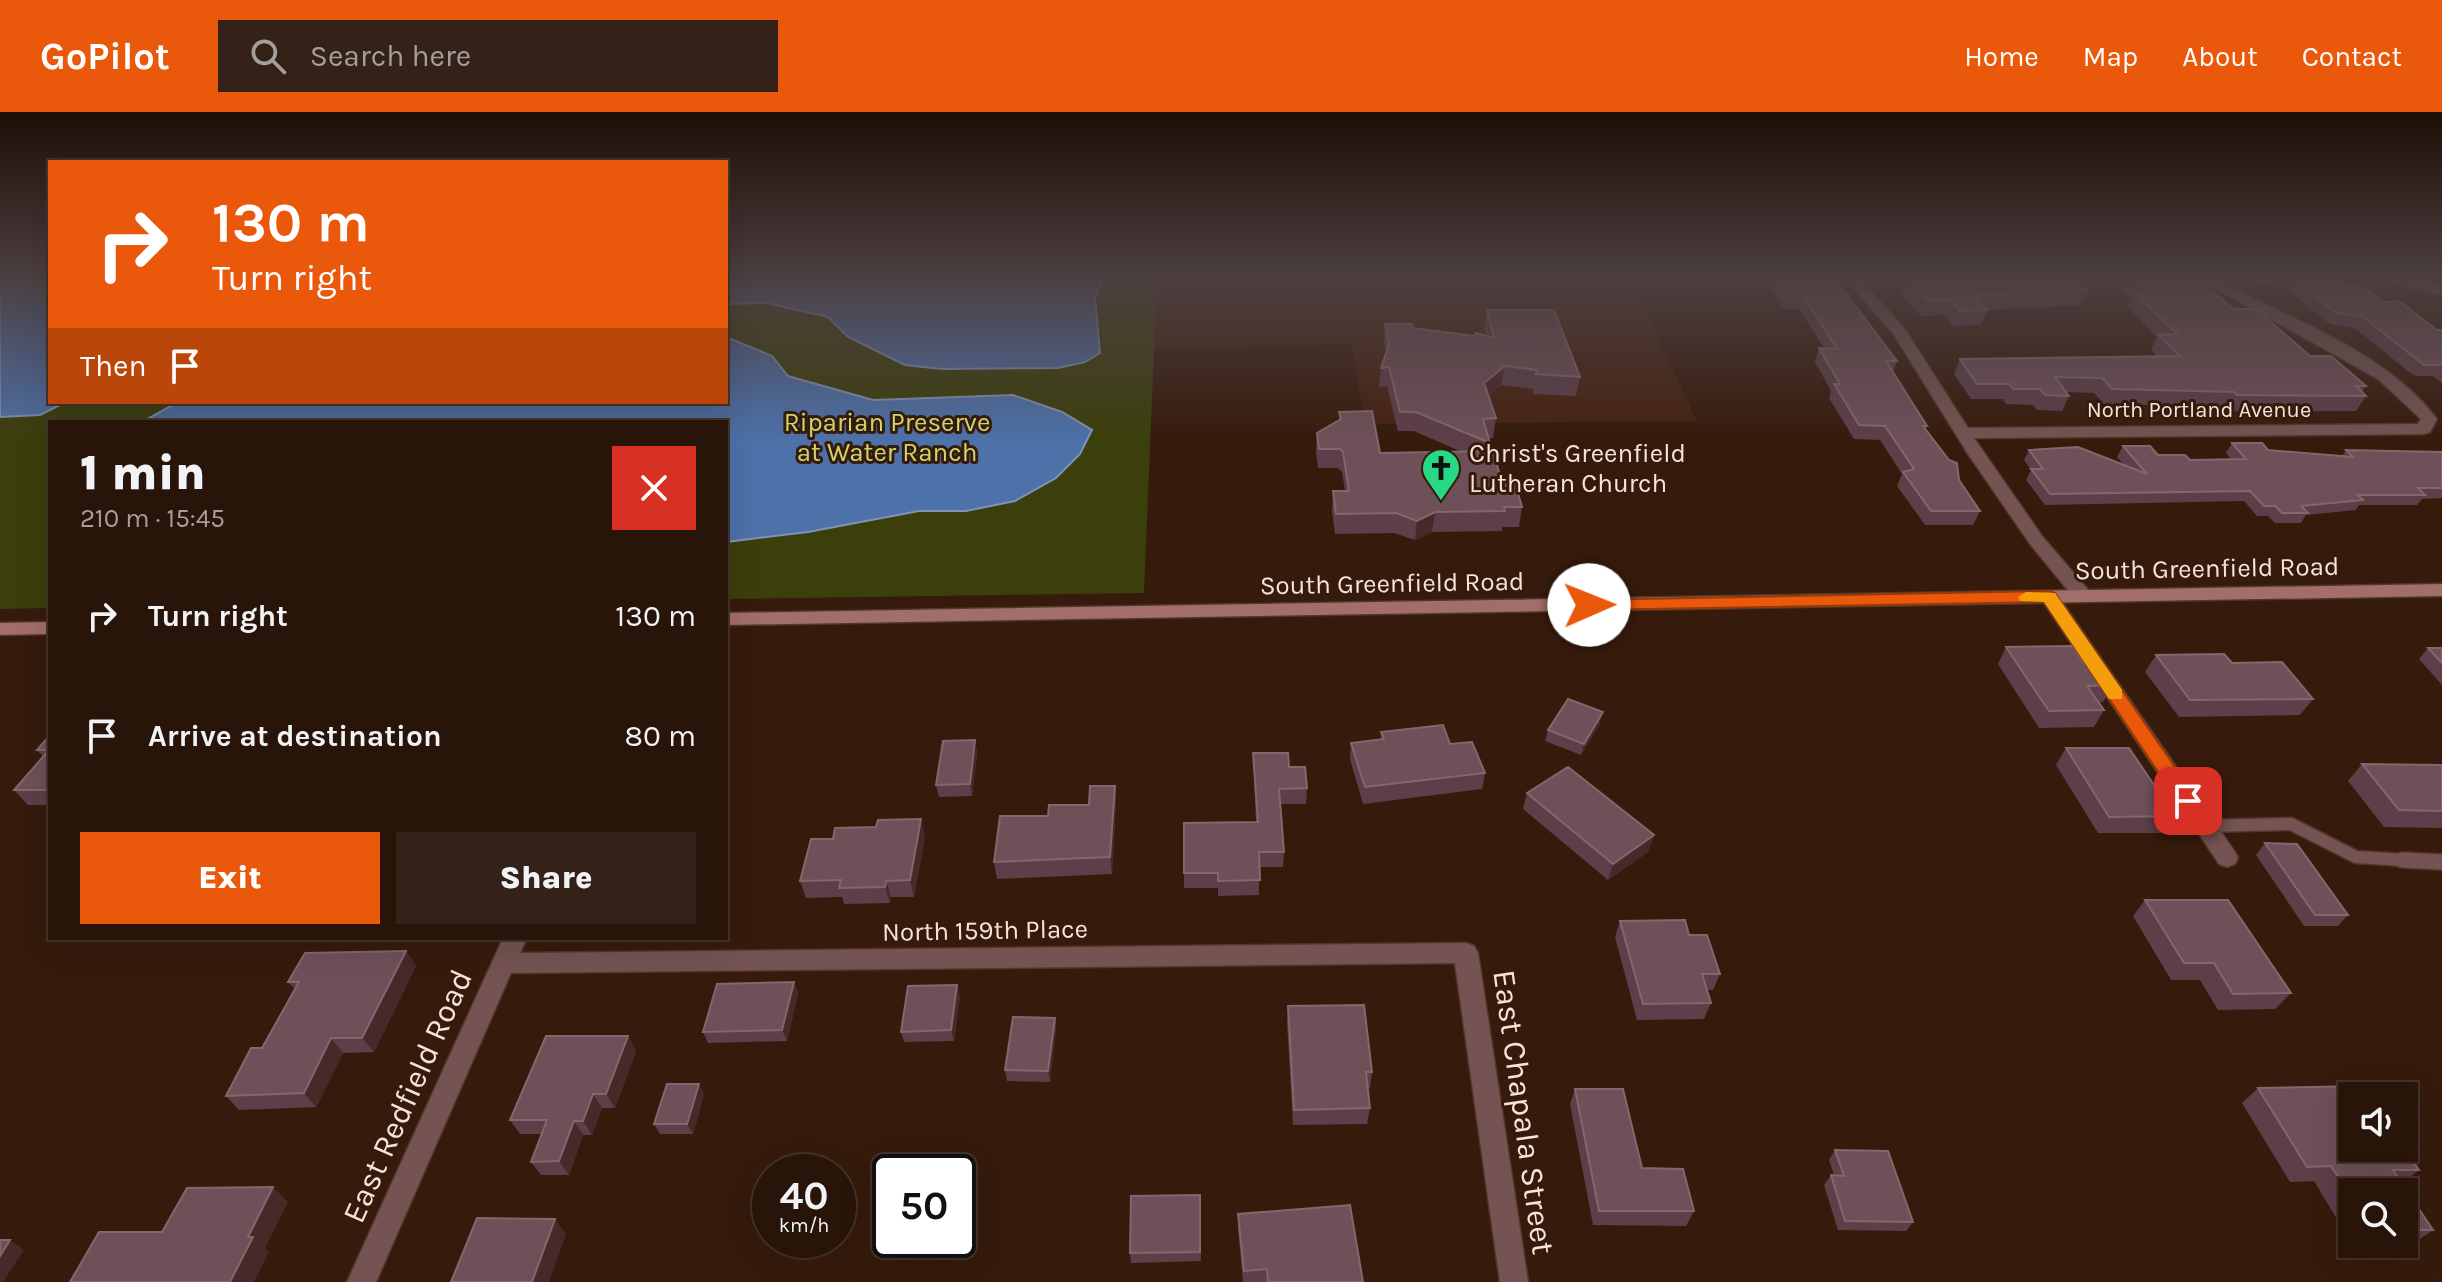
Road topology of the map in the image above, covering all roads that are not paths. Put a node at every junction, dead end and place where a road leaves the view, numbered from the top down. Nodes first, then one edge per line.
1 (1899, 332) edge
2 (2306, 332) edge
3 (1964, 433) junction
4 (2442, 590) edge
5 (2083, 596) junction
6 (2049, 597) junction
7 (728, 619) edge
8 (48, 628) edge
9 (0, 629) edge
10 (2205, 826) junction
11 (2227, 858) dead end
12 (2442, 862) edge
13 (514, 940) edge
14 (1466, 953) joint
15 (503, 963) junction
16 (361, 1282) edge
17 (1514, 1282) edge

1 - 3 street
2 - 3 street, North Portland Avenue
3 - 5 street
4 - 5 main road, South Greenfield Road
5 - 6 main road, South Greenfield Road
6 - 7 main road, South Greenfield Road
6 - 10 street
8 - 9 main road
10 - 11 street
10 - 12 lane
13 - 15 street, East Redfield Road
14 - 15 street, North 159th Place
14 - 17 street, East Chapala Street
15 - 16 street, East Redfield Road

